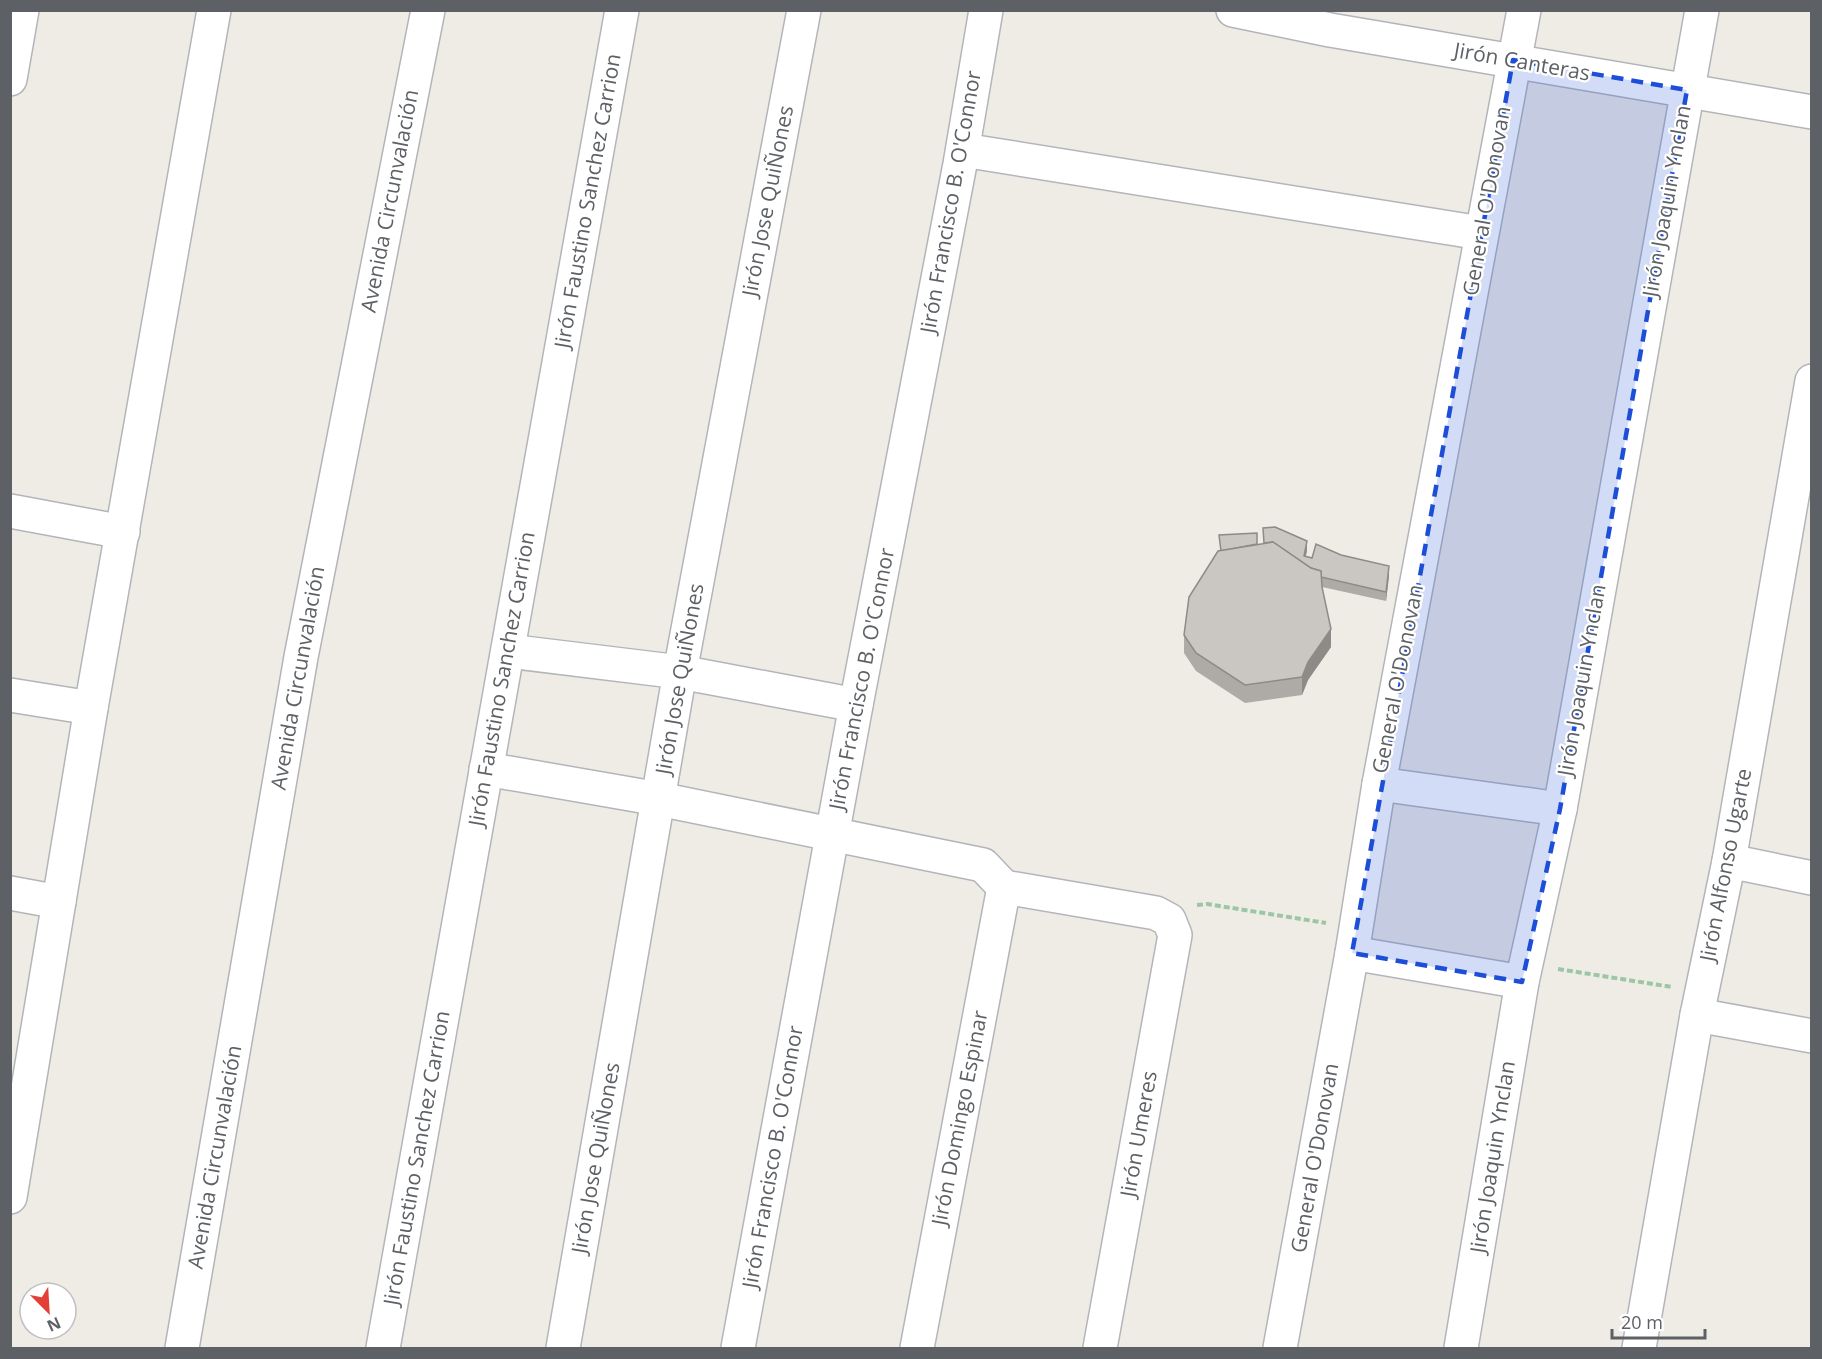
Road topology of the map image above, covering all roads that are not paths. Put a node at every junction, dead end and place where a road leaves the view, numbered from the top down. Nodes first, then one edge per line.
1 (22, 10) edge
2 (214, 10) edge
3 (428, 10) edge
4 (622, 10) edge
5 (804, 10) edge
6 (986, 10) edge
7 (1233, 10) edge
8 (1524, 10) edge
9 (1702, 10) edge
10 (1332, 20) edge
11 (1513, 60) junction
12 (10, 79) edge
13 (1687, 90) junction
14 (1812, 112) edge
15 (963, 150) junction
16 (1481, 233) junction
17 (1812, 381) edge
18 (10, 512) edge
19 (123, 532) junction
20 (508, 651) junction
21 (680, 672) junction
22 (10, 695) edge
23 (856, 705) junction
24 (91, 708) junction
25 (486, 770) junction
26 (1379, 784) junction
27 (659, 799) junction
28 (1560, 809) junction
29 (833, 834) junction
30 (1729, 861) junction
31 (1812, 878) edge
32 (1004, 887) junction
33 (10, 893) edge
34 (58, 902) junction
35 (1354, 940) junction
36 (1524, 973) junction
37 (1700, 1004) junction
38 (1812, 1036) edge
39 (20, 1073) edge
40 (10, 1197) edge
41 (182, 1348) edge
42 (383, 1348) edge
43 (563, 1348) edge
44 (738, 1348) edge
45 (917, 1348) edge
46 (1100, 1348) edge
47 (1280, 1348) edge
48 (1461, 1348) edge
49 (1639, 1348) edge

1 - 12 street
2 - 19 street
3 - 41 street, Avenida Circunvalación
4 - 20 street, Jirón Faustino Sanchez Carrion
5 - 21 street, Jirón Jose QuiÑones
6 - 15 street, Jirón Francisco B. O'Connor
7 - 10 street, Jirón Canteras
8 - 11 street, General O'Donovan
9 - 13 street, Jirón Joaquin Ynclan
10 - 11 street, Jirón Canteras
11 - 13 street, Jirón Canteras
11 - 16 street, General O'Donovan
13 - 14 street, Jirón Canteras
13 - 28 street, Jirón Joaquin Ynclan
15 - 16 street
15 - 23 street, Jirón Francisco B. O'Connor
16 - 26 street, General O'Donovan
17 - 30 street, Jirón Alfonso Ugarte
18 - 19 street
19 - 24 street
20 - 21 street
20 - 25 street, Jirón Faustino Sanchez Carrion
21 - 23 street
21 - 27 street, Jirón Jose QuiÑones
22 - 24 street
23 - 29 street, Jirón Francisco B. O'Connor
24 - 34 street
25 - 27 street
25 - 42 street, Jirón Faustino Sanchez Carrion
26 - 28 street
26 - 35 street, General O'Donovan
27 - 29 street
27 - 43 street, Jirón Jose QuiÑones
28 - 36 street, Jirón Joaquin Ynclan
29 - 32 street
29 - 44 street, Jirón Francisco B. O'Connor
30 - 31 street
30 - 37 street, Jirón Alfonso Ugarte
32 - 45 street, Jirón Domingo Espinar
32 - 46 street, Jirón Umeres
33 - 34 street
34 - 39 street
35 - 36 street
35 - 47 street, General O'Donovan
36 - 48 street, Jirón Joaquin Ynclan
37 - 38 street
37 - 49 street, Jirón Alfonso Ugarte
39 - 40 street

